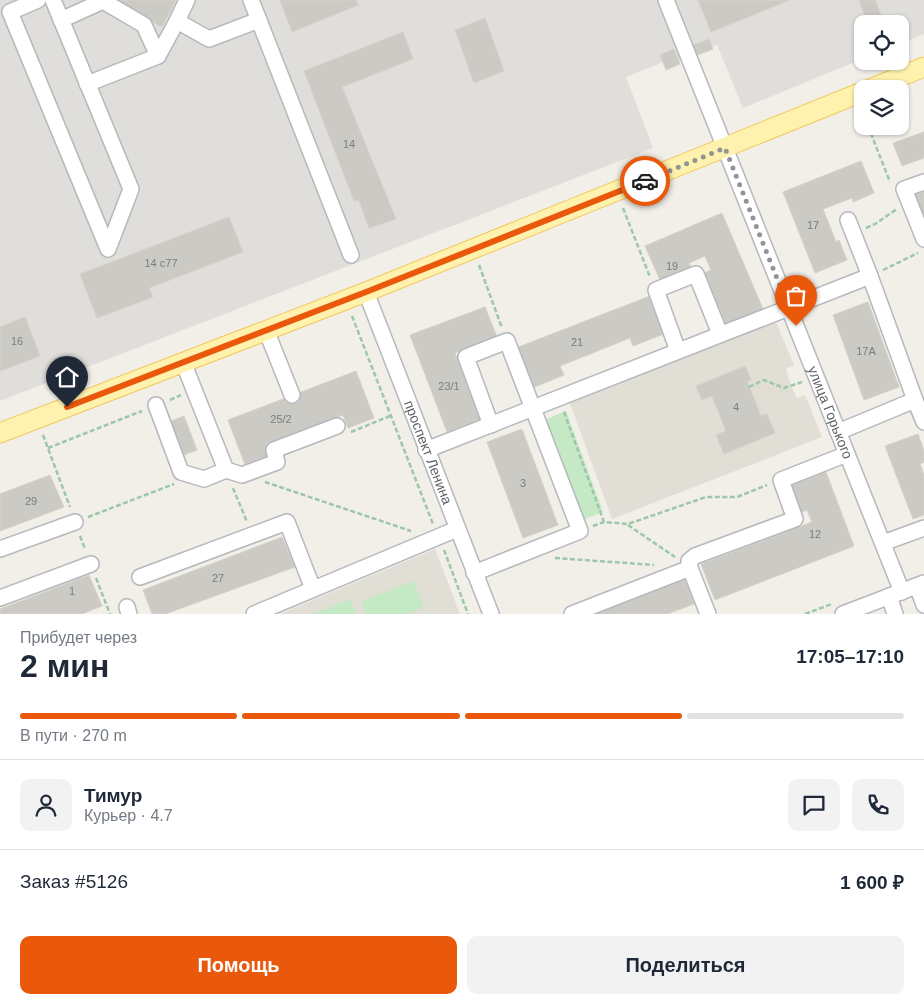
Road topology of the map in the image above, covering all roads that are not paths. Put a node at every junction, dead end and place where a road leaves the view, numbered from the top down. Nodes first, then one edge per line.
1 (38, 0) edge
2 (53, 0) edge
3 (187, 0) edge
4 (251, 0) edge
5 (666, 0) edge
6 (61, 20) junction
7 (259, 20) junction
8 (176, 21) junction
9 (158, 56) junction
10 (924, 67) edge
11 (892, 80) edge
12 (88, 84) junction
13 (854, 95) edge
14 (725, 148) junction
15 (924, 182) edge
16 (850, 226) road end
17 (924, 239) edge
18 (351, 255) dead end
19 (870, 276) junction
20 (366, 292) junction
21 (789, 308) junction
22 (266, 330) junction
23 (720, 334) junction
24 (678, 351) junction
25 (183, 362) junction
26 (292, 396) dead end
27 (916, 400) junction
28 (156, 405) road end
29 (533, 408) junction
30 (924, 422) edge
31 (491, 425) junction
32 (337, 426) road end
33 (838, 432) junction
34 (0, 433) edge
35 (426, 450) junction
36 (847, 454) junction
37 (226, 470) junction
38 (75, 522) road end
39 (924, 528) edge
40 (456, 530) junction
41 (883, 543) junction
42 (0, 549) edge
43 (91, 564) dead end
44 (690, 568) junction
45 (474, 573) junction
46 (140, 577) dead end
47 (920, 584) edge
48 (313, 589) junction
49 (896, 594) junction
50 (0, 598) edge
51 (924, 605) edge
52 (254, 614) edge
53 (491, 614) edge
54 (572, 614) edge
55 (708, 614) edge
56 (843, 614) edge
57 (895, 614) edge

1 - 12 street
2 - 6 street
3 - 8 street
4 - 7 street
5 - 14 street, улица Горького
6 - 9 street
6 - 12 street
7 - 8 street
7 - 18 street
8 - 9 street
9 - 12 street
10 - 11 main road
13 - 14 main road
14 - 20 main road
14 - 21 street, улица Горького
15 - 17 street
16 - 19 street
19 - 21 street
19 - 27 street
20 - 22 main road
20 - 35 street, проспект Ленина
21 - 23 street
21 - 33 street, улица Горького
22 - 25 main road
22 - 26 street
23 - 24 street
23 - 24 street
24 - 29 street
25 - 34 main road
25 - 37 street
27 - 30 street
27 - 33 street
28 - 37 street
29 - 31 street
29 - 31 street
29 - 45 street
31 - 35 street
32 - 37 street
33 - 36 street, улица Горького
35 - 40 street, проспект Ленина
36 - 41 street, улица Горького
36 - 44 street
38 - 42 street
39 - 41 street
40 - 45 street, проспект Ленина
40 - 48 street
41 - 49 street, улица Горького
43 - 50 street
44 - 54 street
44 - 55 street
45 - 53 street, проспект Ленина
46 - 48 street
47 - 49 street
47 - 51 street
48 - 52 street
49 - 56 street
49 - 57 street, улица Горького

